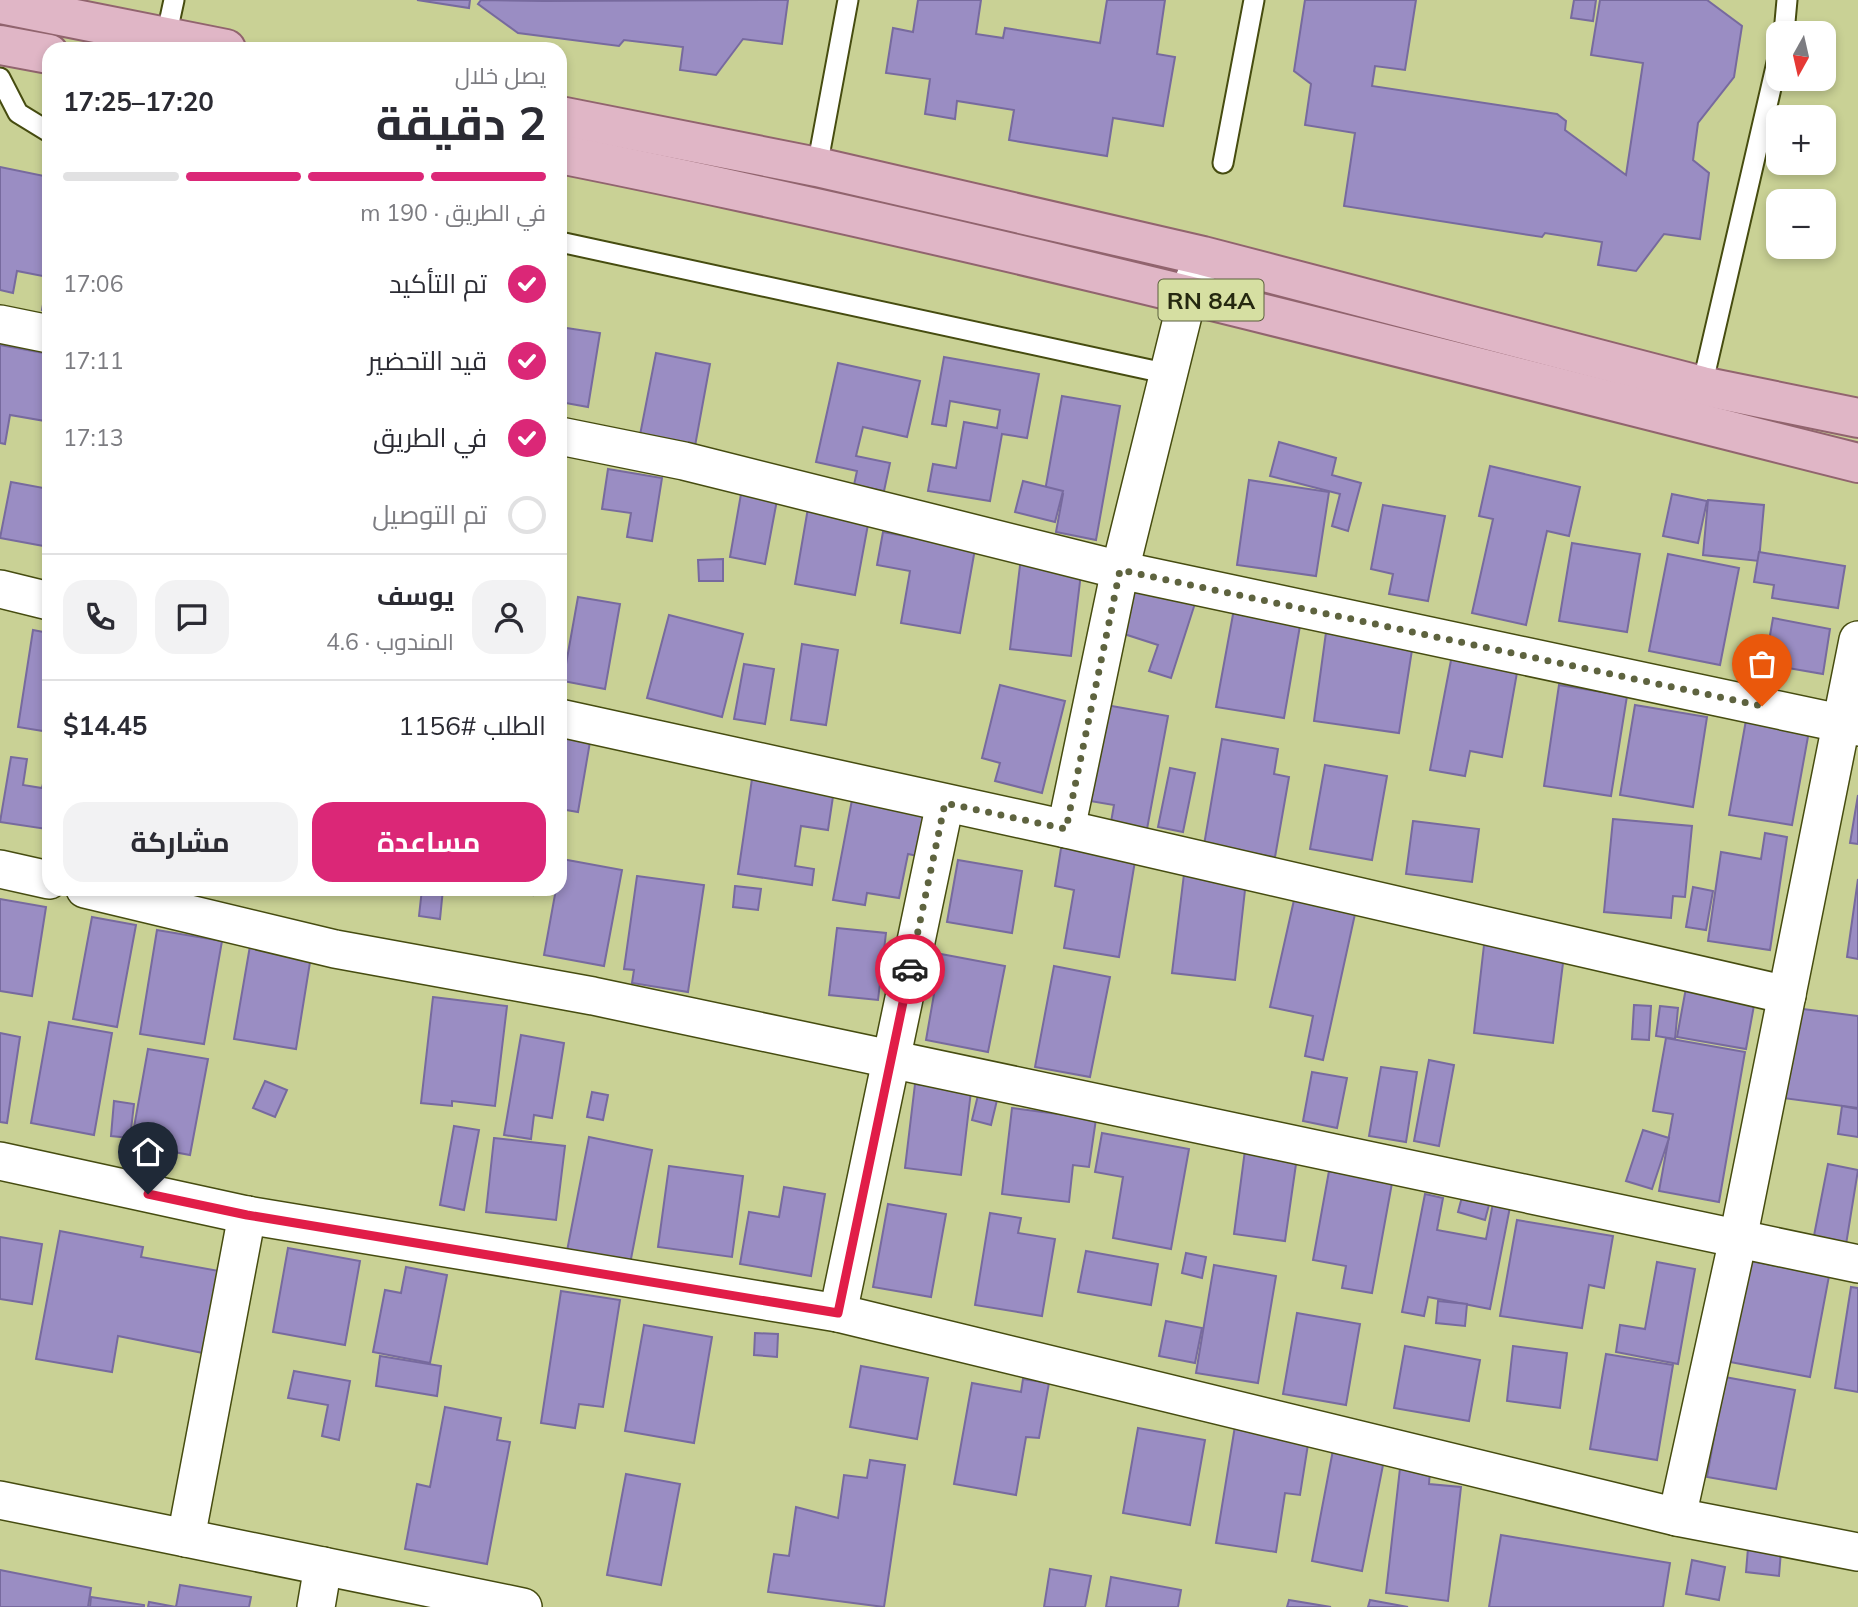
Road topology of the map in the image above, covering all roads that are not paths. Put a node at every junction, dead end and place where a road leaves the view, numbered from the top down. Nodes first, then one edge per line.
1 (174, 0) edge
2 (848, 0) edge
3 (1254, 0) edge
4 (1787, 0) edge
5 (0, 4) edge
6 (1785, 21) edge
7 (166, 37) junction
8 (191, 42) edge
9 (0, 45) edge
10 (42, 53) edge
11 (0, 78) edge
12 (1770, 91) edge
13 (567, 117) edge
14 (42, 128) edge
15 (567, 154) edge
16 (1223, 163) dead end
17 (817, 167) junction
18 (567, 244) edge
19 (1203, 256) junction
20 (1188, 295) junction
21 (0, 324) edge
22 (42, 333) edge
23 (1169, 374) junction
24 (1702, 386) junction
25 (1858, 418) edge
26 (567, 437) edge
27 (1858, 463) edge
28 (1120, 570) junction
29 (0, 589) edge
30 (42, 599) edge
31 (1858, 639) edge
32 (567, 720) edge
33 (1850, 725) edge
34 (945, 803) junction
35 (1066, 829) junction
36 (0, 869) edge
37 (42, 878) edge
38 (114, 896) edge
39 (1787, 995) junction
40 (891, 1059) junction
41 (0, 1161) edge
42 (247, 1215) junction
43 (1738, 1239) junction
44 (1858, 1264) edge
45 (838, 1313) junction
46 (0, 1500) edge
47 (1677, 1517) junction
48 (186, 1538) junction
49 (1858, 1552) edge
50 (323, 1566) junction
51 (316, 1607) edge
52 (523, 1607) edge

1 - 7 lane
2 - 17 lane
3 - 16 lane
4 - 6 lane
5 - 7 main road
7 - 8 main road
9 - 10 main road
11 - 14 lane
12 - 24 lane
13 - 17 main road, RN 84A
15 - 20 main road, RN 84A
17 - 19 main road, RN 84A
18 - 23 lane
19 - 20 street
19 - 24 main road, RN 84A
20 - 23 street
20 - 27 main road, RN 84A
21 - 22 street
23 - 28 street
24 - 25 main road, RN 84A
26 - 28 street
28 - 33 street
28 - 35 street
29 - 30 street
31 - 33 street
32 - 34 street
33 - 39 street
34 - 35 street
34 - 40 street
35 - 39 street
36 - 37 street
38 - 40 street
39 - 43 street
40 - 43 street
40 - 45 street
41 - 42 street
42 - 45 street
42 - 48 street
43 - 44 street
43 - 47 street
45 - 47 street
46 - 48 street
47 - 49 street
48 - 50 street
50 - 51 street
50 - 52 street

